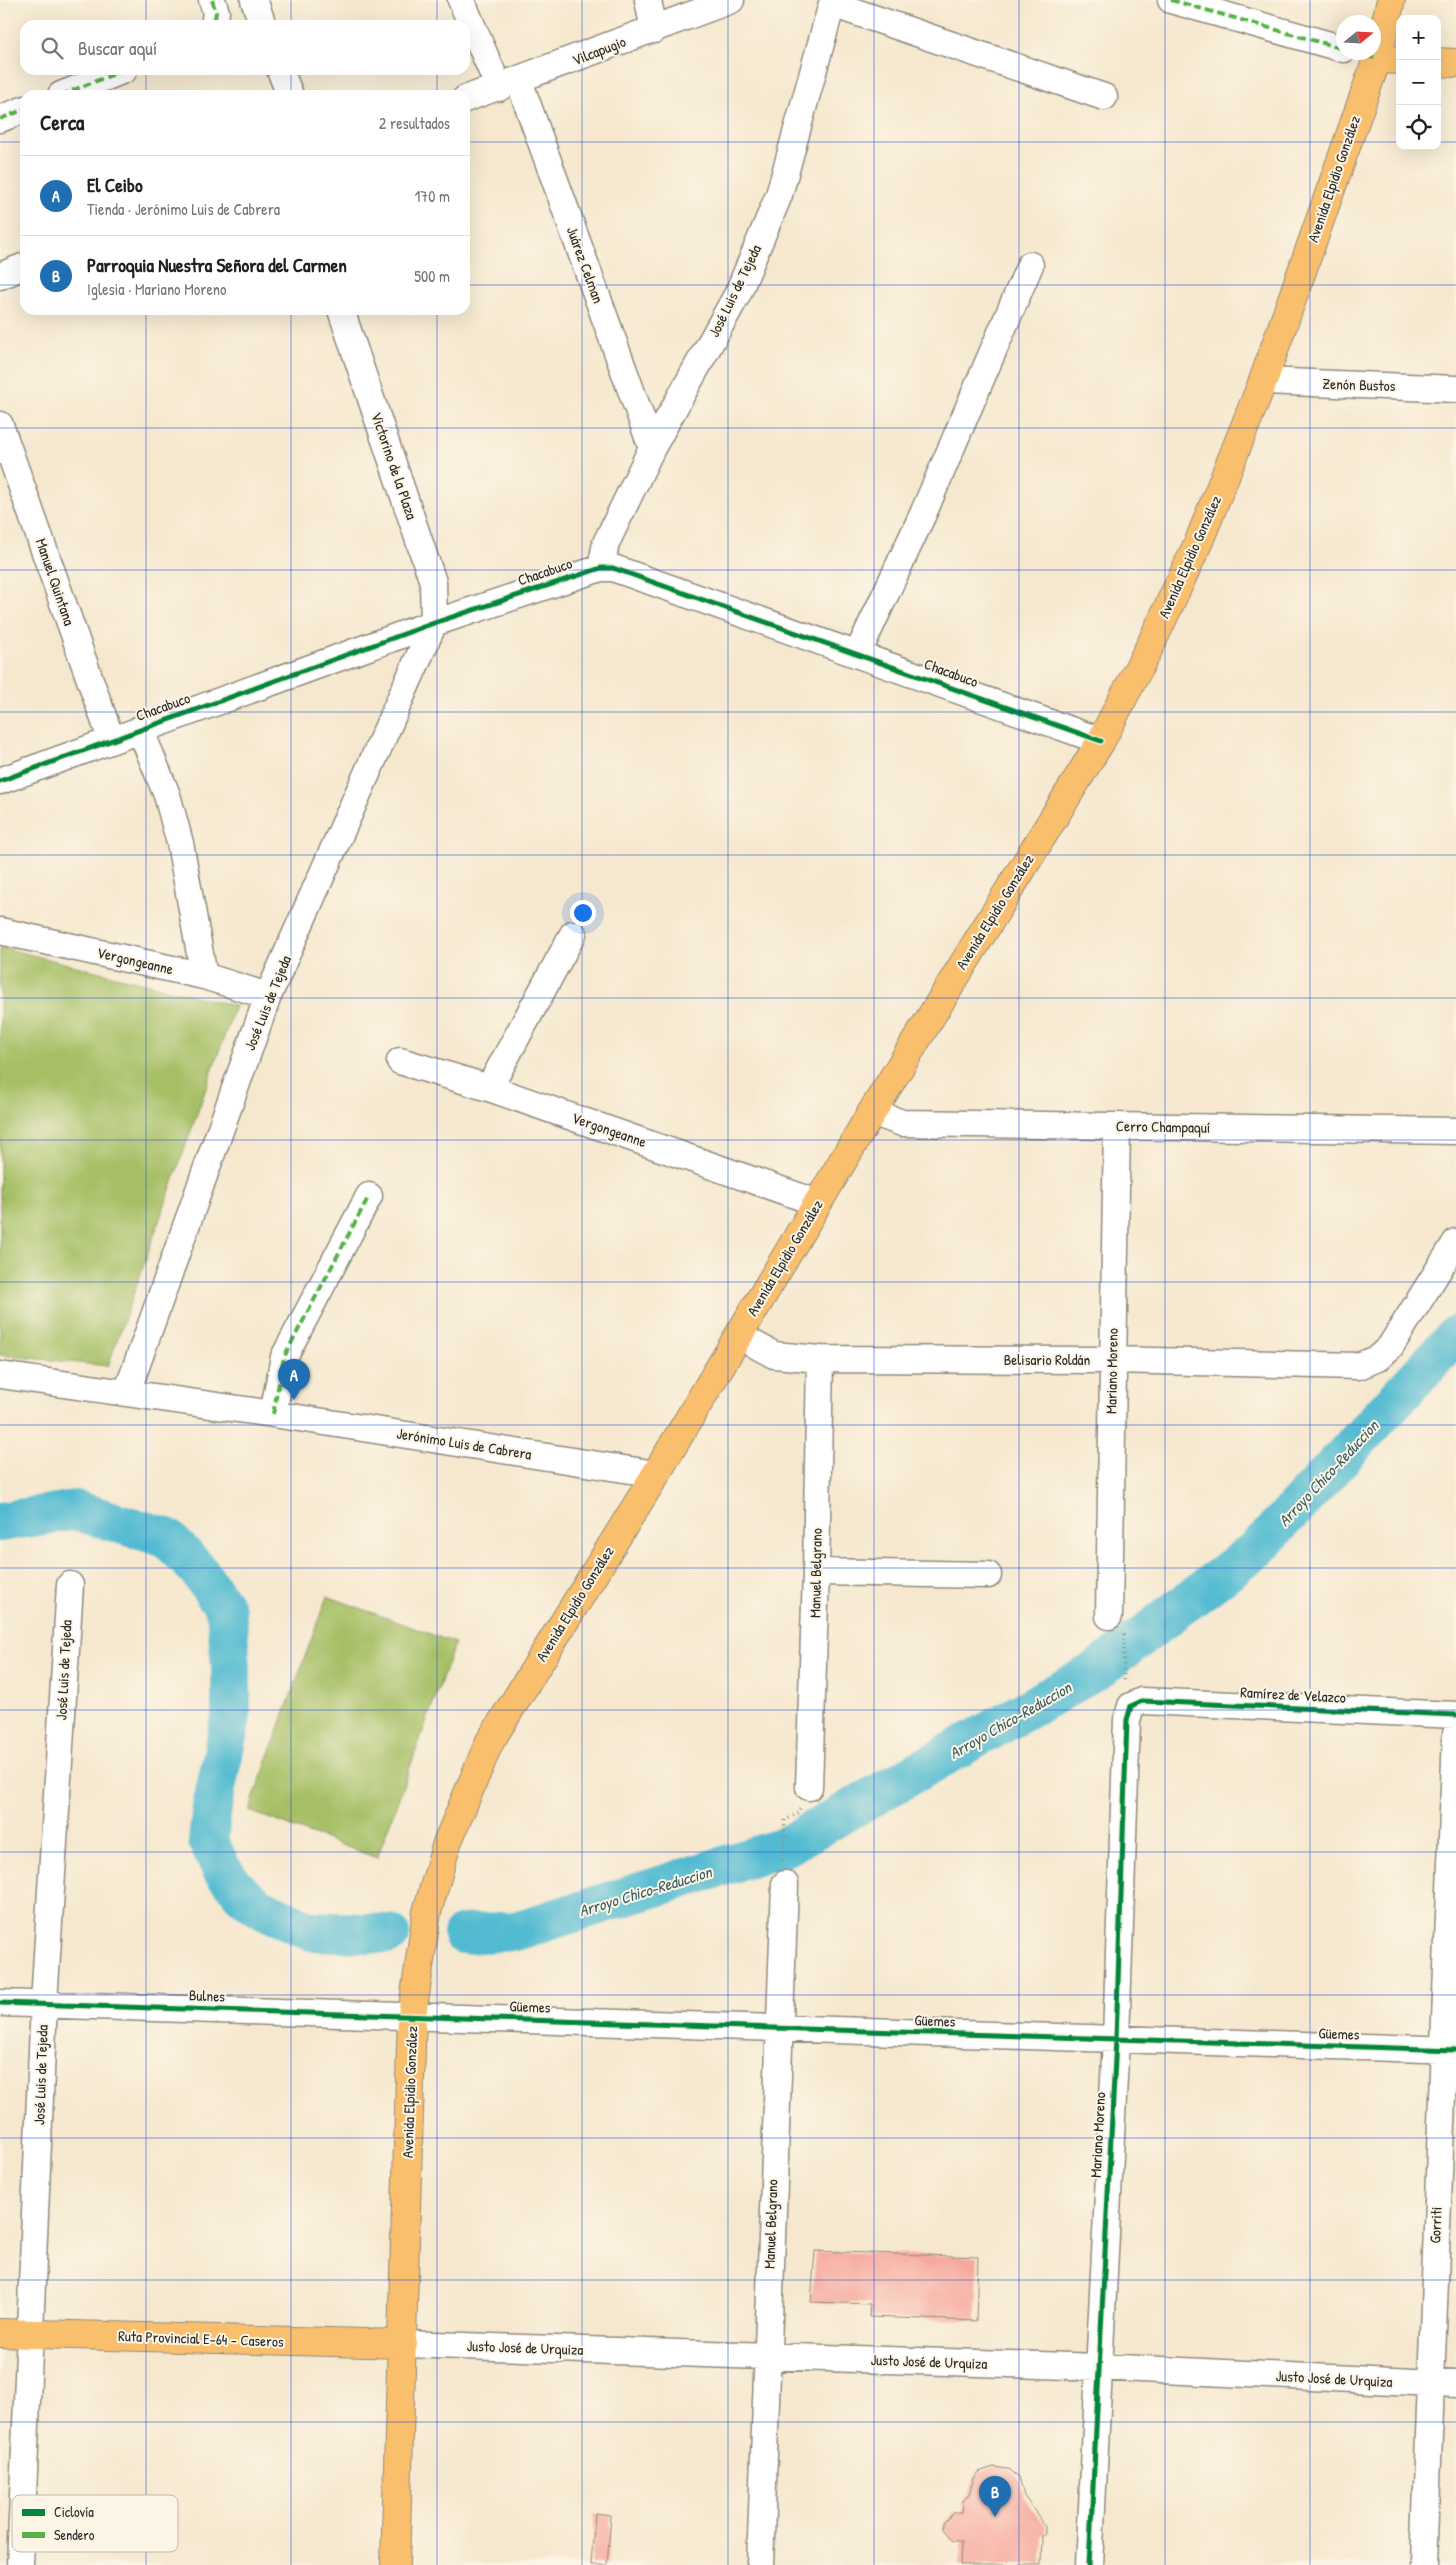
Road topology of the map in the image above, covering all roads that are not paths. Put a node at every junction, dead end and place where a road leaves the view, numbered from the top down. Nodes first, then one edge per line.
1 (212, 0) edge
2 (254, 0) edge
3 (461, 0) edge
4 (648, 0) edge
5 (731, 0) edge
6 (1171, 0) edge
7 (1391, 0) edge
8 (833, 2) edge
9 (215, 20) edge
10 (261, 20) edge
11 (654, 30) junction
12 (1381, 41) edge
13 (1336, 47) edge
14 (1376, 60) edge
15 (1441, 62) edge
16 (1456, 63) edge
17 (111, 75) edge
18 (282, 75) edge
19 (509, 85) junction
20 (74, 90) edge
21 (288, 90) edge
22 (470, 97) edge
23 (1104, 97) dead end
24 (20, 111) edge
25 (0, 119) edge
26 (1030, 265) dead end
27 (20, 268) edge
28 (0, 276) edge
29 (343, 315) edge
30 (1263, 381) junction
31 (1456, 389) edge
32 (0, 425) edge
33 (652, 448) junction
34 (601, 568) junction
35 (434, 624) junction
36 (858, 653) junction
37 (140, 729) junction
38 (111, 739) junction
39 (1101, 741) junction
40 (0, 780) edge
41 (0, 931) edge
42 (574, 934) dead end
43 (204, 976) junction
44 (268, 996) junction
45 (400, 1061) dead end
46 (489, 1088) junction
47 (872, 1112) junction
48 (1117, 1126) junction
49 (1456, 1131) edge
50 (369, 1196) dead end
51 (818, 1203) junction
52 (1456, 1242) edge
53 (739, 1336) junction
54 (820, 1359) junction
55 (1112, 1360) junction
56 (0, 1375) edge
57 (127, 1392) junction
58 (273, 1414) junction
59 (656, 1474) junction
60 (816, 1572) junction
61 (988, 1575) dead end
62 (70, 1585) dead end
63 (1117, 1625) road end
64 (1128, 1699) joint
65 (1456, 1715) edge
66 (1456, 1734) edge
67 (809, 1787) dead end
68 (784, 1873) road end
69 (0, 2003) edge
70 (44, 2003) junction
71 (412, 2015) junction
72 (778, 2029) junction
73 (1116, 2039) junction
74 (1449, 2050) edge
75 (0, 2333) edge
76 (30, 2334) junction
77 (403, 2344) junction
78 (766, 2356) junction
79 (1098, 2367) junction
80 (1429, 2383) junction
81 (1456, 2384) edge
82 (23, 2495) edge
83 (21, 2552) edge
84 (20, 2565) edge
85 (395, 2565) edge
86 (760, 2565) edge
87 (1089, 2565) edge
88 (1424, 2565) edge

1 - 9 street
2 - 10 street
3 - 19 street, Juárez Celman
4 - 11 street
5 - 11 street, Vilcapugio
6 - 13 street
7 - 12 main road, Avenida Elpidio González
8 - 23 street
8 - 33 street, José Luis de Tejeda
11 - 19 street, Vilcapugio
14 - 30 main road, Avenida Elpidio González
15 - 16 main road
17 - 20 street
18 - 21 street
19 - 22 street, Vilcapugio
19 - 33 street, Juárez Celman
24 - 25 street
26 - 36 street
27 - 28 street
29 - 35 street, Victorino de la Plaza
30 - 31 street, Zenón Bustos
30 - 39 main road, Avenida Elpidio González
32 - 38 street, Manuel Quintana
33 - 34 street, José Luis de Tejeda
34 - 35 street, Chacabuco
34 - 36 street, Chacabuco
35 - 37 street, Chacabuco
35 - 44 street, José Luis de Tejeda
36 - 39 street, Chacabuco
37 - 38 street, Chacabuco
37 - 43 street
38 - 40 street, Chacabuco
39 - 47 main road, Avenida Elpidio González
41 - 43 street, Vergongeanne
42 - 46 street
43 - 44 street, Vergongeanne
44 - 57 street, José Luis de Tejeda
45 - 46 street, Vergongeanne
46 - 51 street, Vergongeanne
47 - 48 street, Cerro Champaquí
47 - 51 main road, Avenida Elpidio González
48 - 49 street, Cerro Champaquí
48 - 55 street, Mariano Moreno
50 - 58 street
51 - 53 main road, Avenida Elpidio González
52 - 55 street, Belisario Roldán
53 - 54 street, Belisario Roldán
53 - 59 main road, Avenida Elpidio González
54 - 55 street, Belisario Roldán
54 - 60 street, Manuel Belgrano
55 - 63 street, Mariano Moreno
56 - 57 street, Jerónimo Luis de Cabrera
57 - 58 street, Jerónimo Luis de Cabrera
58 - 59 street, Jerónimo Luis de Cabrera
59 - 71 main road, Avenida Elpidio González
60 - 61 street
60 - 67 street, Manuel Belgrano
62 - 70 street, José Luis de Tejeda
64 - 65 street, Ramírez de Velazco
64 - 73 street, Mariano Moreno
66 - 74 street, Gorriti
68 - 72 street, Manuel Belgrano
69 - 70 street, Bulnes
70 - 71 street, Bulnes
70 - 76 street, José Luis de Tejeda
71 - 72 street, Güemes
71 - 77 main road, Avenida Elpidio González
72 - 73 street, Güemes
72 - 78 street, Manuel Belgrano
73 - 74 street, Güemes
73 - 79 street, Mariano Moreno
74 - 80 street, Gorriti
75 - 76 main road, Ruta Provincial E-64 - Caseros
76 - 77 main road, Ruta Provincial E-64 - Caseros
76 - 82 street, José Luis de Tejeda
77 - 78 street, Justo José de Urquiza
77 - 85 main road, Avenida Elpidio González
78 - 79 street, Justo José de Urquiza
78 - 86 street, Manuel Belgrano
79 - 80 street, Justo José de Urquiza
79 - 87 street, Mariano Moreno
80 - 81 street, Justo José de Urquiza
80 - 88 street, Gorriti
83 - 84 street, José Luis de Tejeda

